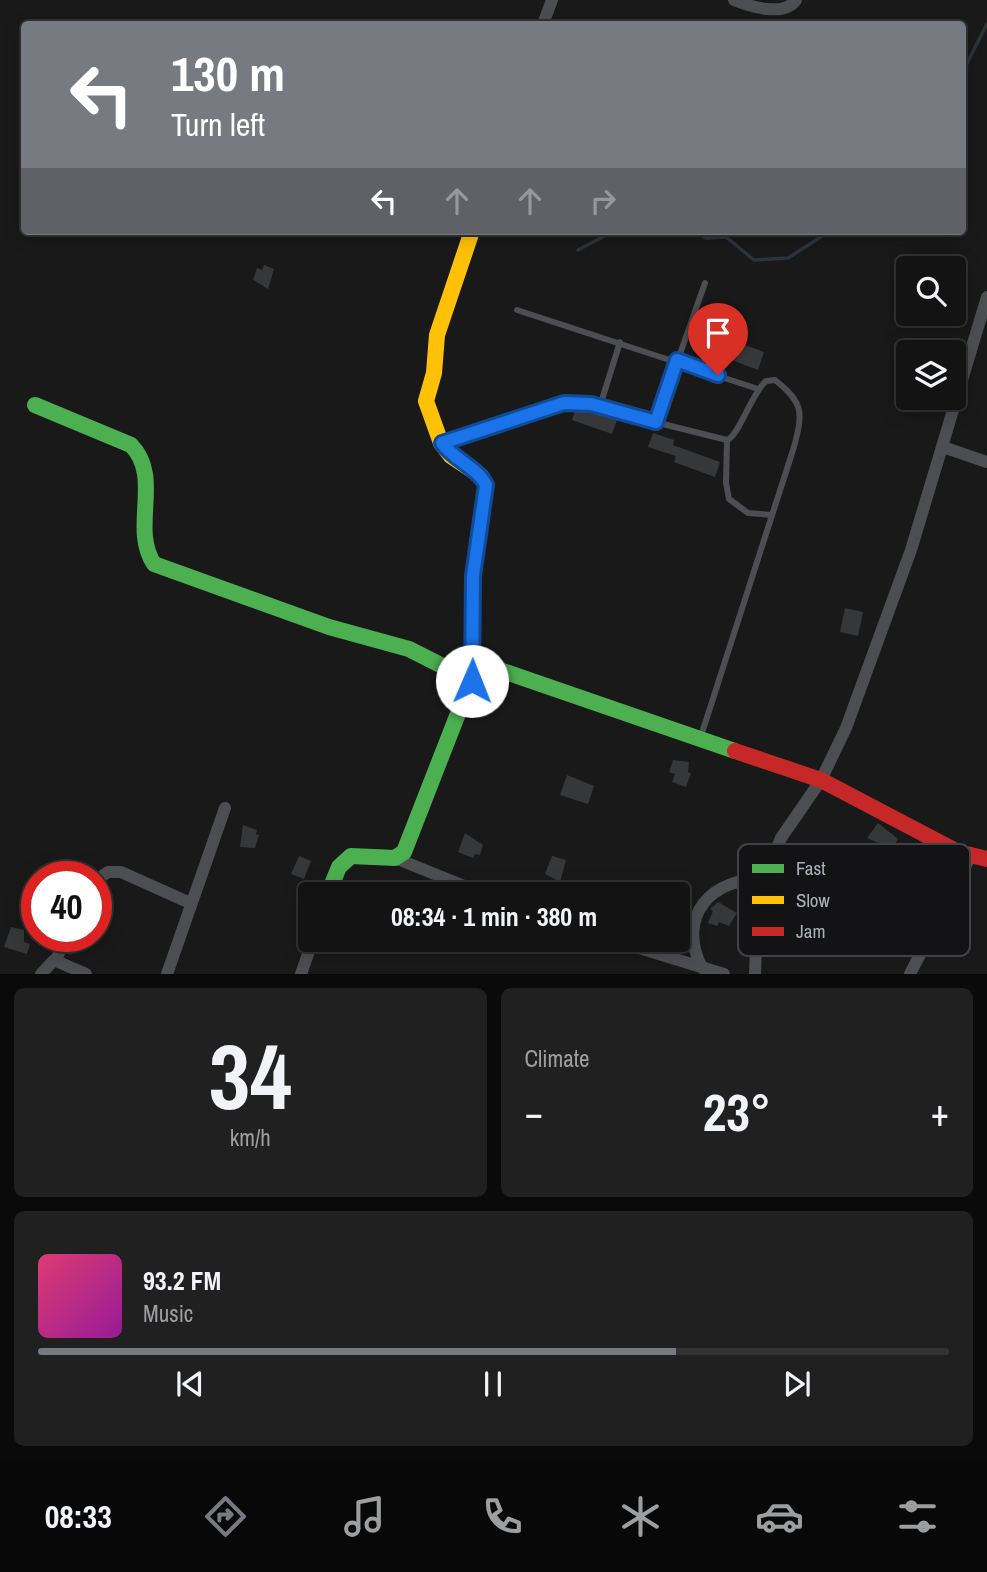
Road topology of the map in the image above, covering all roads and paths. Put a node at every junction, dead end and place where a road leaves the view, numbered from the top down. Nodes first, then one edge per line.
1 (552, 0) edge
2 (734, 0) edge
3 (796, 0) edge
4 (544, 21) edge
5 (471, 235) edge
6 (705, 283) dead end
7 (987, 297) edge
8 (517, 310) dead end
9 (620, 342) junction
10 (677, 360) junction
11 (758, 389) junction
12 (36, 405) dead end
13 (600, 406) junction
14 (656, 422) junction
15 (726, 440) junction
16 (442, 443) junction
17 (943, 447) junction
18 (987, 462) edge
19 (772, 514) junction
20 (472, 681) junction
21 (700, 737) junction
22 (821, 780) junction
23 (225, 808) dead end
24 (779, 844) edge
25 (945, 844) edge
26 (970, 857) edge
27 (395, 858) junction
28 (987, 859) edge
29 (112, 872) edge
30 (738, 881) edge
31 (333, 882) edge
32 (454, 882) edge
33 (190, 903) junction
34 (59, 952) edge
35 (309, 952) edge
36 (651, 952) edge
37 (755, 956) edge
38 (918, 956) edge
39 (56, 960) junction
40 (702, 968) junction
41 (41, 974) edge
42 (86, 974) edge
43 (167, 974) edge
44 (301, 974) edge
45 (724, 974) edge
46 (755, 974) edge
47 (909, 974) edge

1 - 4 street
2 - 3 street
5 - 16 street
6 - 10 lane
7 - 17 street
8 - 9 lane
9 - 10 lane
9 - 13 lane
10 - 11 lane
10 - 14 lane
11 - 15 lane
11 - 19 lane
12 - 20 street
13 - 14 lane
13 - 16 lane
14 - 15 lane
15 - 19 lane
16 - 20 street
17 - 18 street
17 - 22 street
19 - 21 lane
20 - 21 street
20 - 27 street
21 - 22 street
22 - 24 street
22 - 25 street
23 - 33 street
26 - 28 street
27 - 31 street
27 - 32 street
29 - 33 street
30 - 40 street
33 - 43 street
34 - 39 street
35 - 44 street
36 - 40 street
37 - 46 street
38 - 47 street
39 - 41 street
39 - 42 street
40 - 45 street

